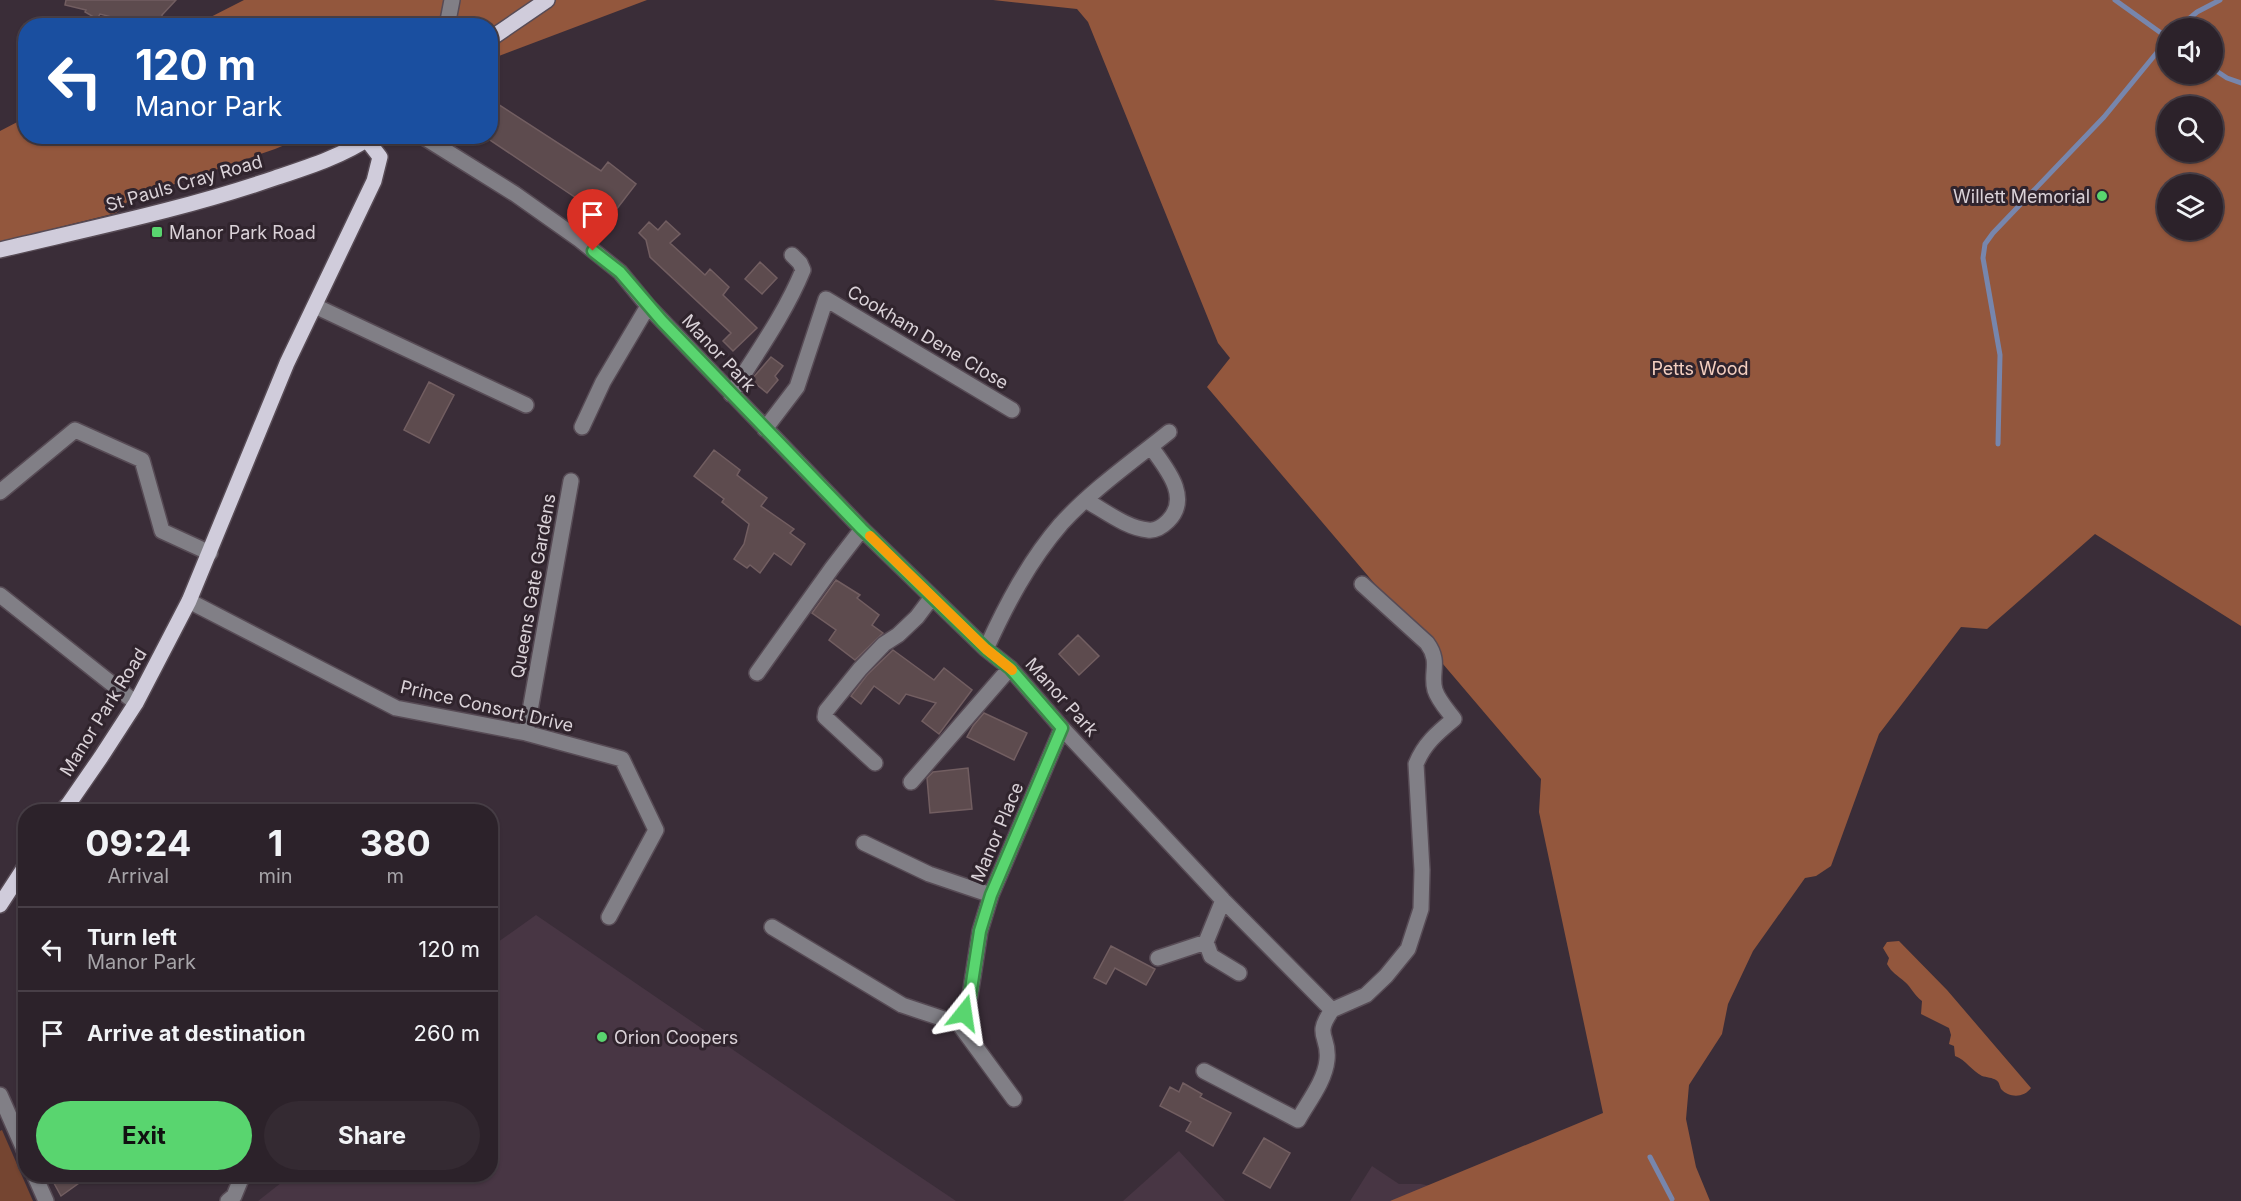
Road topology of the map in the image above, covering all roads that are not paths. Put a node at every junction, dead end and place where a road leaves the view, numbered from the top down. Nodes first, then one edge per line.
1 (452, 0) edge
2 (547, 0) edge
3 (449, 18) edge
4 (498, 34) edge
5 (358, 144) edge
6 (372, 144) edge
7 (435, 144) edge
8 (0, 250) edge
9 (792, 255) dead end
10 (315, 306) junction
11 (648, 306) junction
12 (731, 394) junction
13 (526, 405) dead end
14 (1012, 410) dead end
15 (582, 427) dead end
16 (765, 429) junction
17 (1169, 432) dead end
18 (1151, 447) junction
19 (571, 482) dead end
20 (0, 492) edge
21 (1085, 500) junction
22 (862, 529) junction
23 (210, 553) junction
24 (1362, 584) dead end
25 (0, 595) edge
26 (932, 597) junction
27 (189, 601) junction
28 (986, 649) junction
29 (1010, 668) junction
30 (757, 673) dead end
31 (135, 703) junction
32 (1062, 728) junction
33 (526, 733) junction
34 (874, 763) dead end
35 (911, 782) dead end
36 (68, 804) edge
37 (864, 843) dead end
38 (18, 872) edge
39 (5, 884) edge
40 (991, 895) junction
41 (1223, 900) junction
42 (0, 905) edge
43 (609, 917) dead end
44 (772, 927) dead end
45 (1206, 942) junction
46 (1158, 958) dead end
47 (1239, 973) dead end
48 (1332, 1010) junction
49 (959, 1024) junction
50 (1204, 1071) dead end
51 (0, 1095) edge
52 (1014, 1099) dead end
53 (18, 1136) edge
54 (38, 1182) edge
55 (240, 1182) edge
56 (46, 1201) edge
57 (228, 1201) edge

1 - 3 street
2 - 4 main road
5 - 8 main road, St Pauls Cray Road
6 - 10 main road, Manor Park Road
7 - 11 street, Manor Park
9 - 12 street
10 - 13 street
10 - 23 main road, Manor Park Road
11 - 12 street, Manor Park
11 - 15 street
12 - 16 street, Manor Park
14 - 16 street, Cookham Dene Close
16 - 22 street, Manor Park
17 - 18 street
18 - 21 street
18 - 21 street
19 - 33 street, Queens Gate Gardens
20 - 23 street
21 - 28 street
22 - 26 street, Manor Park
22 - 30 street
23 - 27 main road, Manor Park Road
24 - 48 street
25 - 31 street
26 - 28 street, Manor Park
26 - 34 street
27 - 31 main road, Manor Park Road
27 - 33 street, Prince Consort Drive
28 - 29 street, Manor Park
29 - 32 street, Manor Park
29 - 35 street
31 - 36 main road, Manor Park Road
32 - 40 street, Manor Place
32 - 41 street, Manor Park
33 - 43 street, Prince Consort Drive
37 - 40 street
38 - 39 main road
39 - 42 main road
40 - 49 street, Manor Place
41 - 45 street
41 - 48 street, Manor Park
44 - 49 street
45 - 46 street
45 - 47 street
48 - 50 street
49 - 52 street
51 - 53 street
54 - 56 street
55 - 57 street

